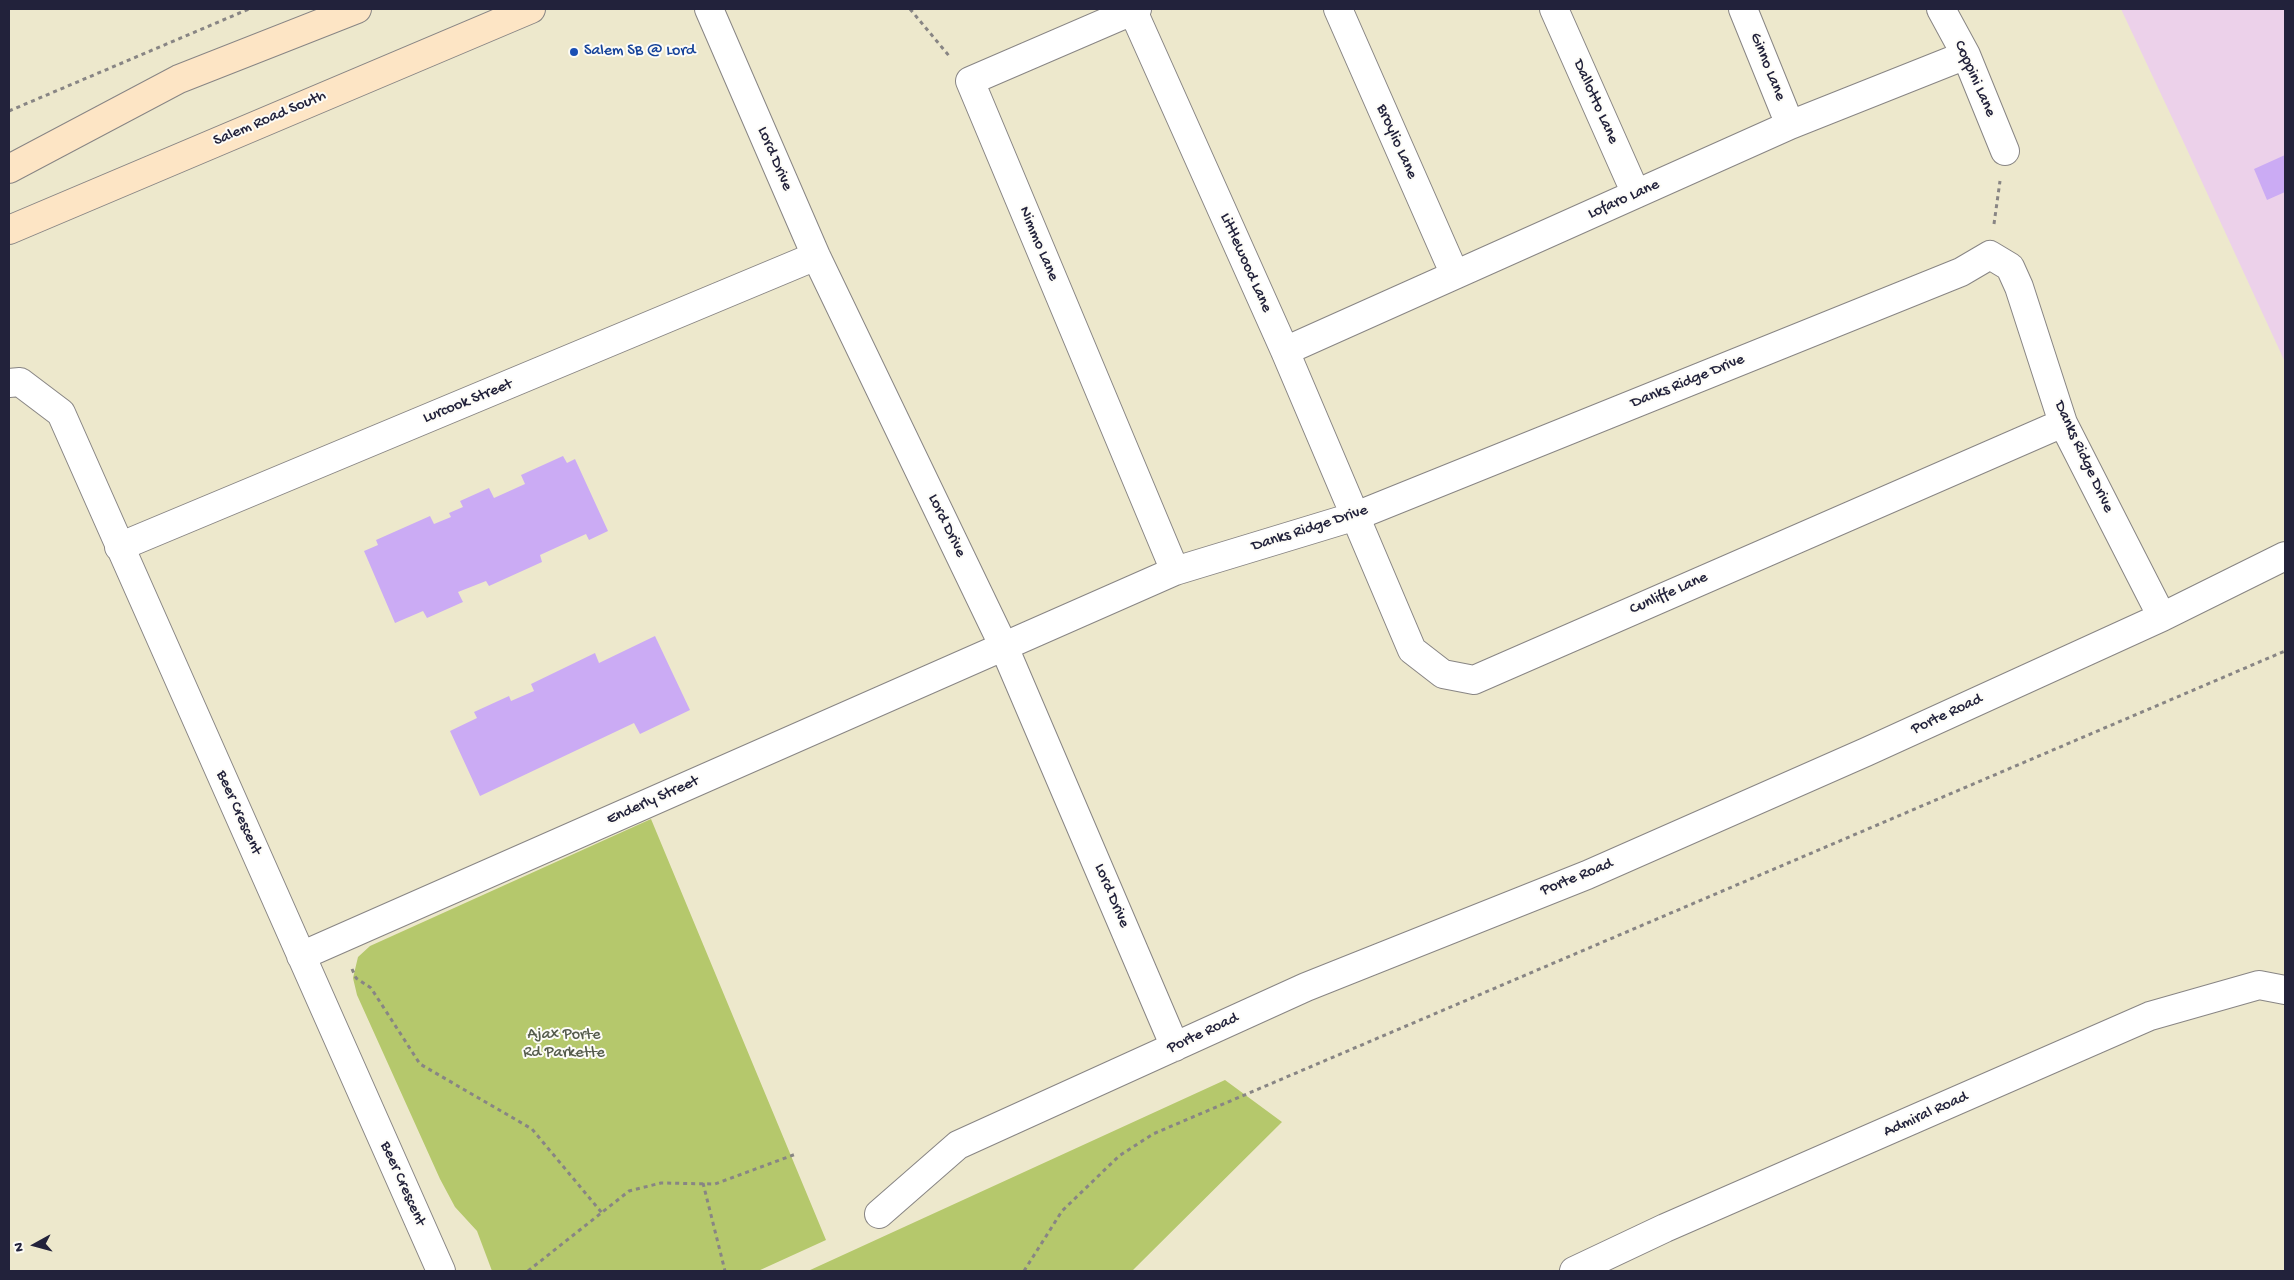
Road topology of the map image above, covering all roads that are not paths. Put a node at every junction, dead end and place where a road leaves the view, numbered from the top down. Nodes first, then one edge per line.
1 (357, 9) edge
2 (531, 9) edge
3 (709, 9) edge
4 (1338, 9) edge
5 (1554, 9) edge
6 (1743, 9) edge
7 (1940, 9) edge
8 (1135, 10) edge
9 (1966, 56) junction
10 (1790, 125) junction
11 (2005, 151) road end
12 (9, 169) edge
13 (1636, 194) junction
14 (9, 230) edge
15 (816, 256) junction
16 (1455, 274) junction
17 (1284, 351) junction
18 (9, 383) edge
19 (2063, 423) junction
20 (1356, 516) junction
21 (119, 547) junction
22 (2285, 556) edge
23 (1175, 571) junction
24 (2162, 617) junction
25 (1004, 647) junction
26 (301, 956) junction
27 (2285, 990) edge
28 (1176, 1047) junction
29 (879, 1214) dead end
30 (441, 1271) edge
31 (1574, 1271) edge

1 - 12 main road
2 - 14 main road, Salem Road South
3 - 15 street, Lord Drive
4 - 16 street, Broylio Lane
5 - 13 street, Dallotto Lane
6 - 10 street, Ginno Lane
7 - 9 street, Coppini Lane
8 - 17 street, Littlewood Lane
8 - 23 street, Nimmo Lane
9 - 10 street, Lofaro Lane
9 - 11 street, Coppini Lane
10 - 13 street, Lofaro Lane
13 - 16 street, Lofaro Lane
15 - 21 street, Lurcook Street
15 - 25 street, Lord Drive
16 - 17 street, Lofaro Lane
17 - 20 street, Littlewood Lane
18 - 21 street, Beer Crescent
19 - 20 street, Cunliffe Lane
19 - 20 street, Danks Ridge Drive
19 - 24 street, Danks Ridge Drive
20 - 23 street, Danks Ridge Drive
21 - 26 street, Beer Crescent
22 - 24 street, Porte Road
23 - 25 street, Danks Ridge Drive
24 - 28 street, Porte Road
25 - 26 street, Enderly Street
25 - 28 street, Lord Drive
26 - 30 street, Beer Crescent
27 - 31 street, Admiral Road
28 - 29 street, Porte Road

